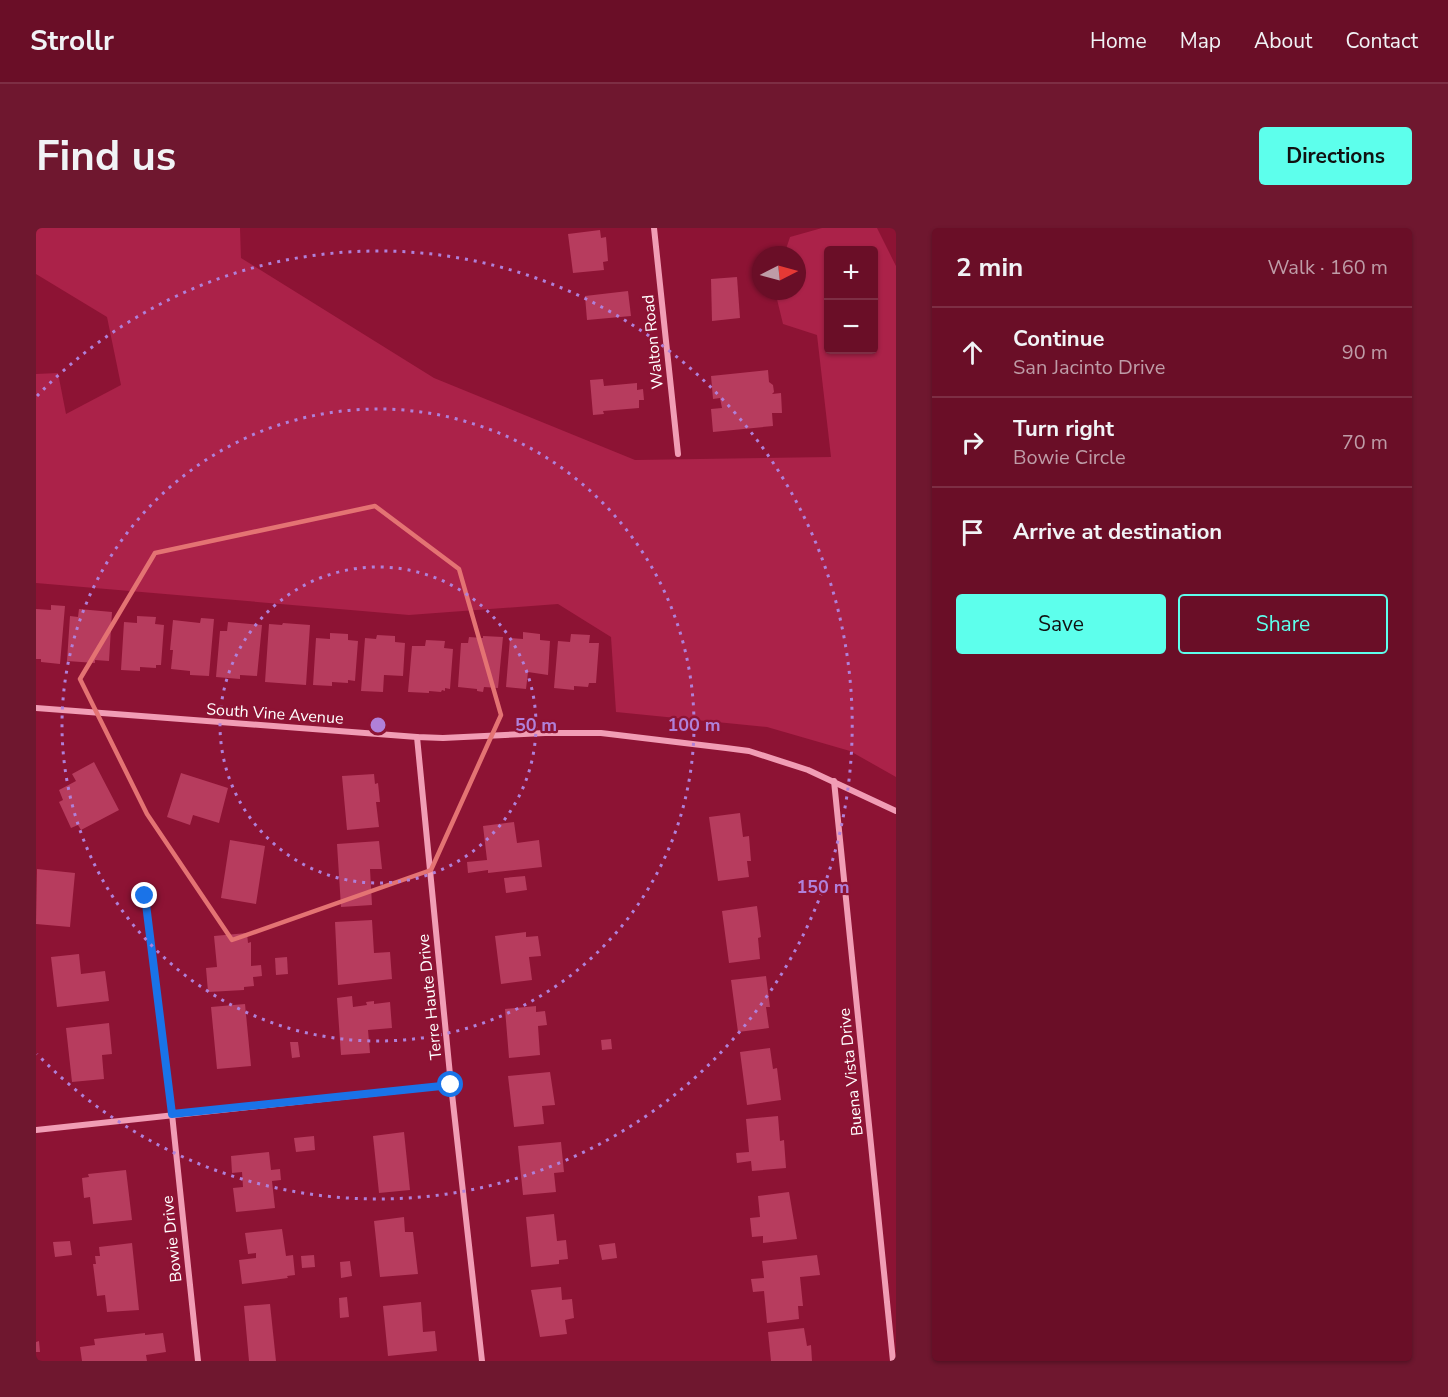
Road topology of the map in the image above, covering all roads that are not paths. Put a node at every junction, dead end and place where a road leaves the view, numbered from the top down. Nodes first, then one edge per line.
1 (654, 228) edge
2 (678, 454) dead end
3 (36, 708) edge
4 (417, 737) junction
5 (834, 781) junction
6 (896, 810) edge
7 (145, 896) dead end
8 (451, 1085) junction
9 (172, 1114) junction
10 (36, 1130) edge
11 (198, 1361) edge
12 (482, 1361) edge
13 (893, 1361) edge

1 - 2 street, Walton Road
3 - 4 street, South Vine Avenue
4 - 5 street, South Vine Avenue
4 - 8 street, Terre Haute Drive
5 - 6 street, South Vine Avenue
5 - 13 street, Buena Vista Drive
7 - 9 street, Bowie Drive
8 - 9 street
8 - 12 street, Terre Haute Drive
9 - 10 street
9 - 11 street, Bowie Drive

